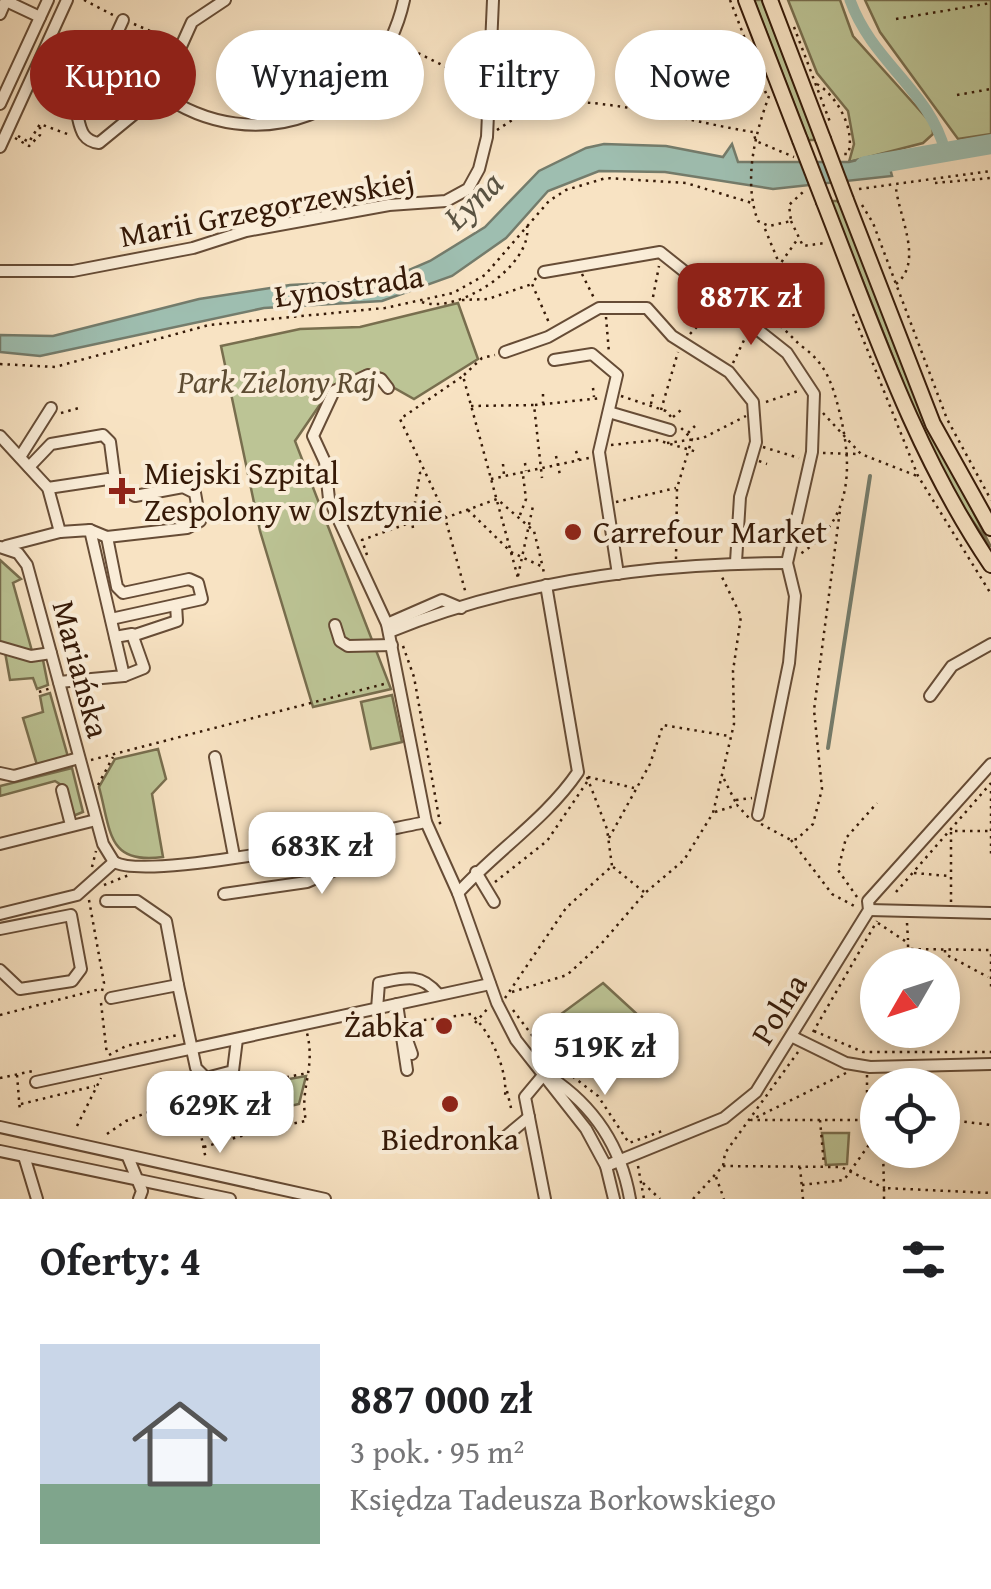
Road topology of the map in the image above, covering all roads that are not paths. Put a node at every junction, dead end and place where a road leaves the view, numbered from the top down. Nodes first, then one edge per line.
1 (6, 0) edge
2 (48, 0) edge
3 (67, 0) edge
4 (225, 0) edge
5 (404, 0) edge
6 (493, 0) edge
7 (746, 0) edge
8 (770, 0) edge
9 (0, 14) edge
10 (40, 16) junction
11 (123, 20) road end
12 (118, 30) edge
13 (189, 30) edge
14 (0, 104) edge
15 (196, 112) edge
16 (78, 120) edge
17 (128, 120) edge
18 (0, 147) edge
19 (0, 271) edge
20 (544, 272) road end
21 (504, 352) road end
22 (554, 360) dead end
23 (388, 388) dead end
24 (49, 412) road end
25 (612, 413) junction
26 (670, 430) dead end
27 (0, 436) edge
28 (20, 457) junction
29 (29, 466) junction
30 (115, 480) junction
31 (48, 488) junction
32 (991, 528) edge
33 (90, 530) junction
34 (60, 532) junction
35 (107, 537) junction
36 (3, 546) edge
37 (736, 562) junction
38 (787, 563) junction
39 (991, 565) edge
40 (618, 574) junction
41 (548, 581) junction
42 (176, 605) junction
43 (110, 619) junction
44 (335, 625) dead end
45 (391, 632) junction
46 (135, 635) junction
47 (115, 638) junction
48 (991, 644) edge
49 (0, 647) edge
50 (51, 653) junction
51 (124, 676) junction
52 (56, 685) junction
53 (930, 696) dead end
54 (215, 757) dead end
55 (83, 759) junction
56 (991, 764) edge
57 (0, 773) edge
58 (62, 790) dead end
59 (758, 815) dead end
60 (96, 820) junction
61 (426, 822) junction
62 (71, 825) junction
63 (356, 836) junction
64 (0, 844) edge
65 (234, 856) junction
66 (114, 862) junction
67 (481, 874) junction
68 (458, 893) junction
69 (224, 894) dead end
70 (110, 897) road end
71 (494, 902) dead end
72 (864, 909) junction
73 (0, 914) edge
74 (991, 914) edge
75 (0, 929) edge
76 (0, 970) edge
77 (178, 984) junction
78 (490, 984) junction
79 (438, 994) junction
80 (111, 998) dead end
81 (396, 1004) junction
82 (377, 1009) junction
83 (401, 1022) junction
84 (793, 1037) junction
85 (237, 1040) junction
86 (192, 1048) junction
87 (412, 1054) dead end
88 (991, 1064) edge
89 (407, 1070) dead end
90 (545, 1073) junction
91 (36, 1076) road end
92 (529, 1117) junction
93 (0, 1127) edge
94 (498, 1143) dead end
95 (0, 1151) edge
96 (24, 1156) junction
97 (128, 1156) junction
98 (620, 1160) junction
99 (606, 1166) junction
100 (139, 1178) junction
101 (37, 1199) edge
102 (138, 1199) edge
103 (230, 1199) edge
104 (325, 1199) edge
105 (546, 1199) edge
106 (614, 1199) edge
107 (630, 1199) edge

1 - 9 street
1 - 10 street
2 - 10 street
3 - 18 street
4 - 13 street
5 - 15 street
6 - 19 street, Marii Grzegorzewskiej
7 - 39 main road, bridge
8 - 32 main road, bridge
10 - 14 street
11 - 12 street
16 - 17 street
20 - 38 street
21 - 37 street
22 - 25 street
23 - 45 street
24 - 28 street
25 - 26 street
25 - 40 street
27 - 28 street
28 - 29 street
29 - 30 street
29 - 31 street
30 - 31 street
30 - 35 street
31 - 34 street
33 - 34 street
33 - 35 street
33 - 43 street
34 - 36 street
35 - 42 street
36 - 50 street, Mariańska
37 - 38 street
37 - 40 street
38 - 59 street
40 - 41 street
41 - 45 street
41 - 67 street
42 - 43 street
42 - 46 street
43 - 47 street
44 - 45 street
45 - 61 street
46 - 47 street
46 - 51 street
47 - 51 street
48 - 53 street
49 - 50 street
50 - 52 street, Mariańska
51 - 52 street
52 - 55 street, Mariańska
54 - 65 street
55 - 57 street
55 - 60 street, Mariańska
56 - 72 street, Polna
58 - 62 street
60 - 62 street
60 - 66 street, Mariańska
61 - 63 street
61 - 68 street
62 - 64 street
63 - 65 street
63 - 69 street
65 - 66 street
66 - 73 street
67 - 68 street
67 - 71 street
68 - 78 street
70 - 77 street
72 - 74 street
72 - 84 street, Polna
75 - 76 street
77 - 80 street
77 - 86 street
78 - 79 street
78 - 90 street
79 - 81 street
79 - 82 street
81 - 82 street
81 - 83 street
82 - 85 street
83 - 87 street
83 - 89 street
84 - 88 street
84 - 98 street, Polna
85 - 86 street
85 - 86 street
86 - 91 street
90 - 92 street
90 - 98 street
90 - 99 street
92 - 94 street
92 - 105 street
93 - 97 street
95 - 96 street
96 - 100 street
96 - 101 street
97 - 100 street
97 - 104 street
98 - 99 street, Polna
98 - 107 street
99 - 106 street
100 - 102 street
100 - 103 street

